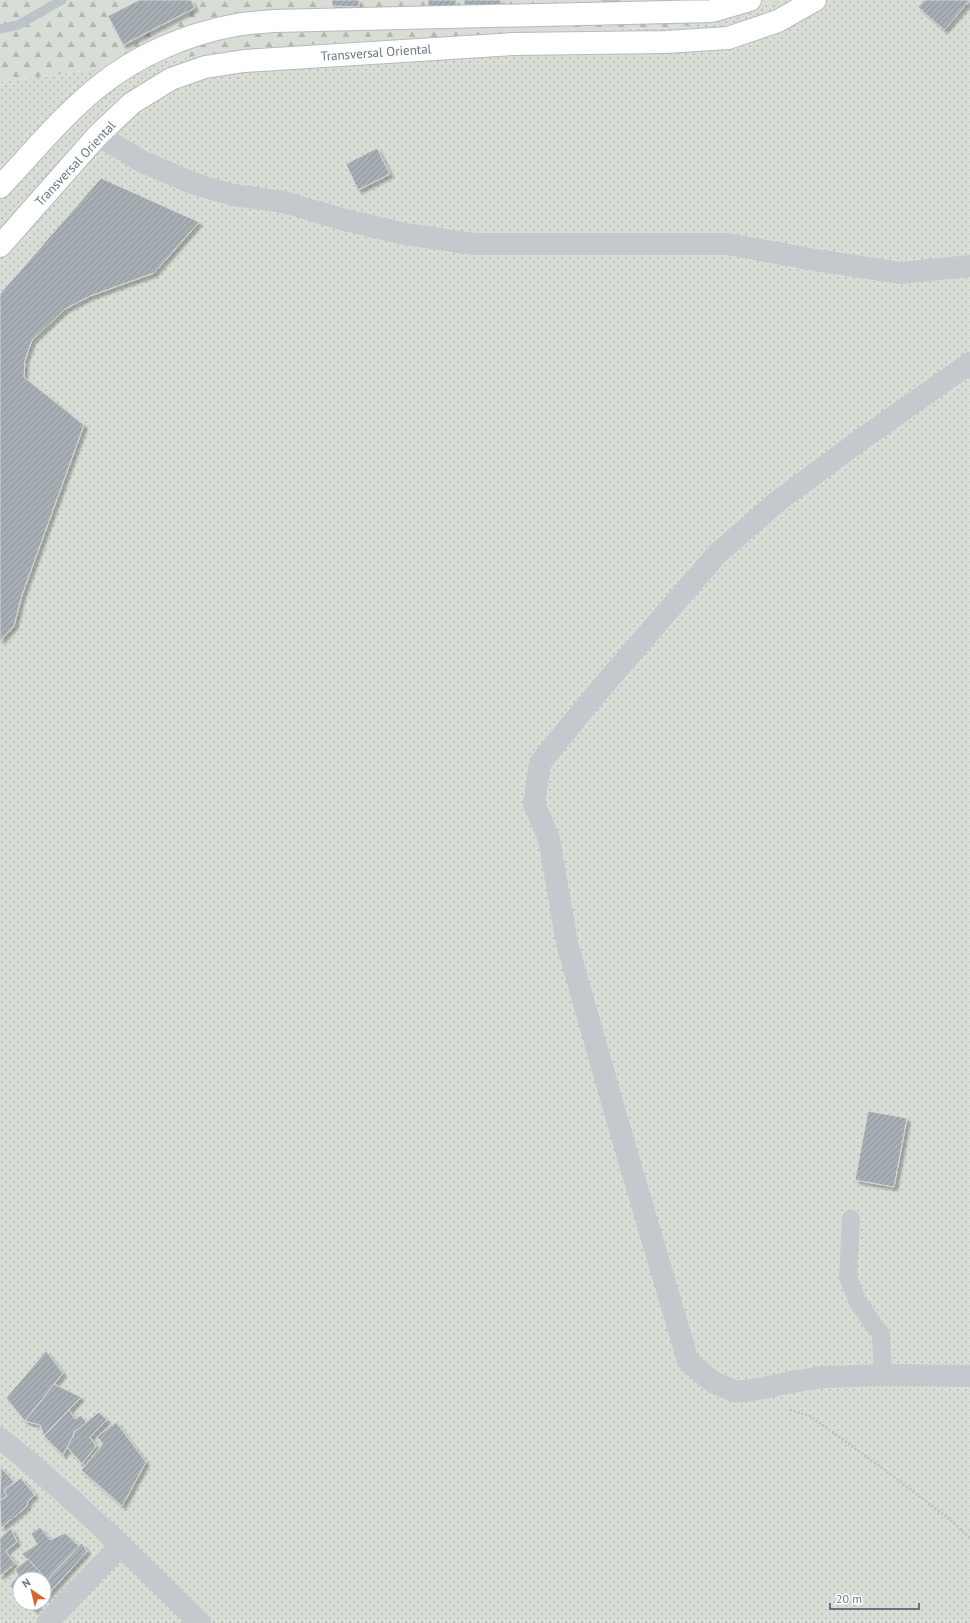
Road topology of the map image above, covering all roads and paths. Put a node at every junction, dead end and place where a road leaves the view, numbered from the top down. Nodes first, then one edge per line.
1 (750, 0) edge
2 (815, 0) edge
3 (98, 135) junction
4 (0, 187) edge
5 (0, 246) edge
6 (970, 266) edge
7 (970, 363) edge
8 (852, 1219) dead end
9 (883, 1375) junction
10 (970, 1376) edge
11 (788, 1409) dead end
12 (0, 1438) edge
13 (970, 1538) edge
14 (121, 1545) junction
15 (47, 1623) edge
16 (200, 1623) edge

1 - 4 main road
2 - 3 main road, Transversal Oriental
3 - 5 main road, Transversal Oriental
3 - 6 street
7 - 9 street
8 - 9 lane
9 - 10 street
11 - 13 path
12 - 14 street
14 - 15 street
14 - 16 street

